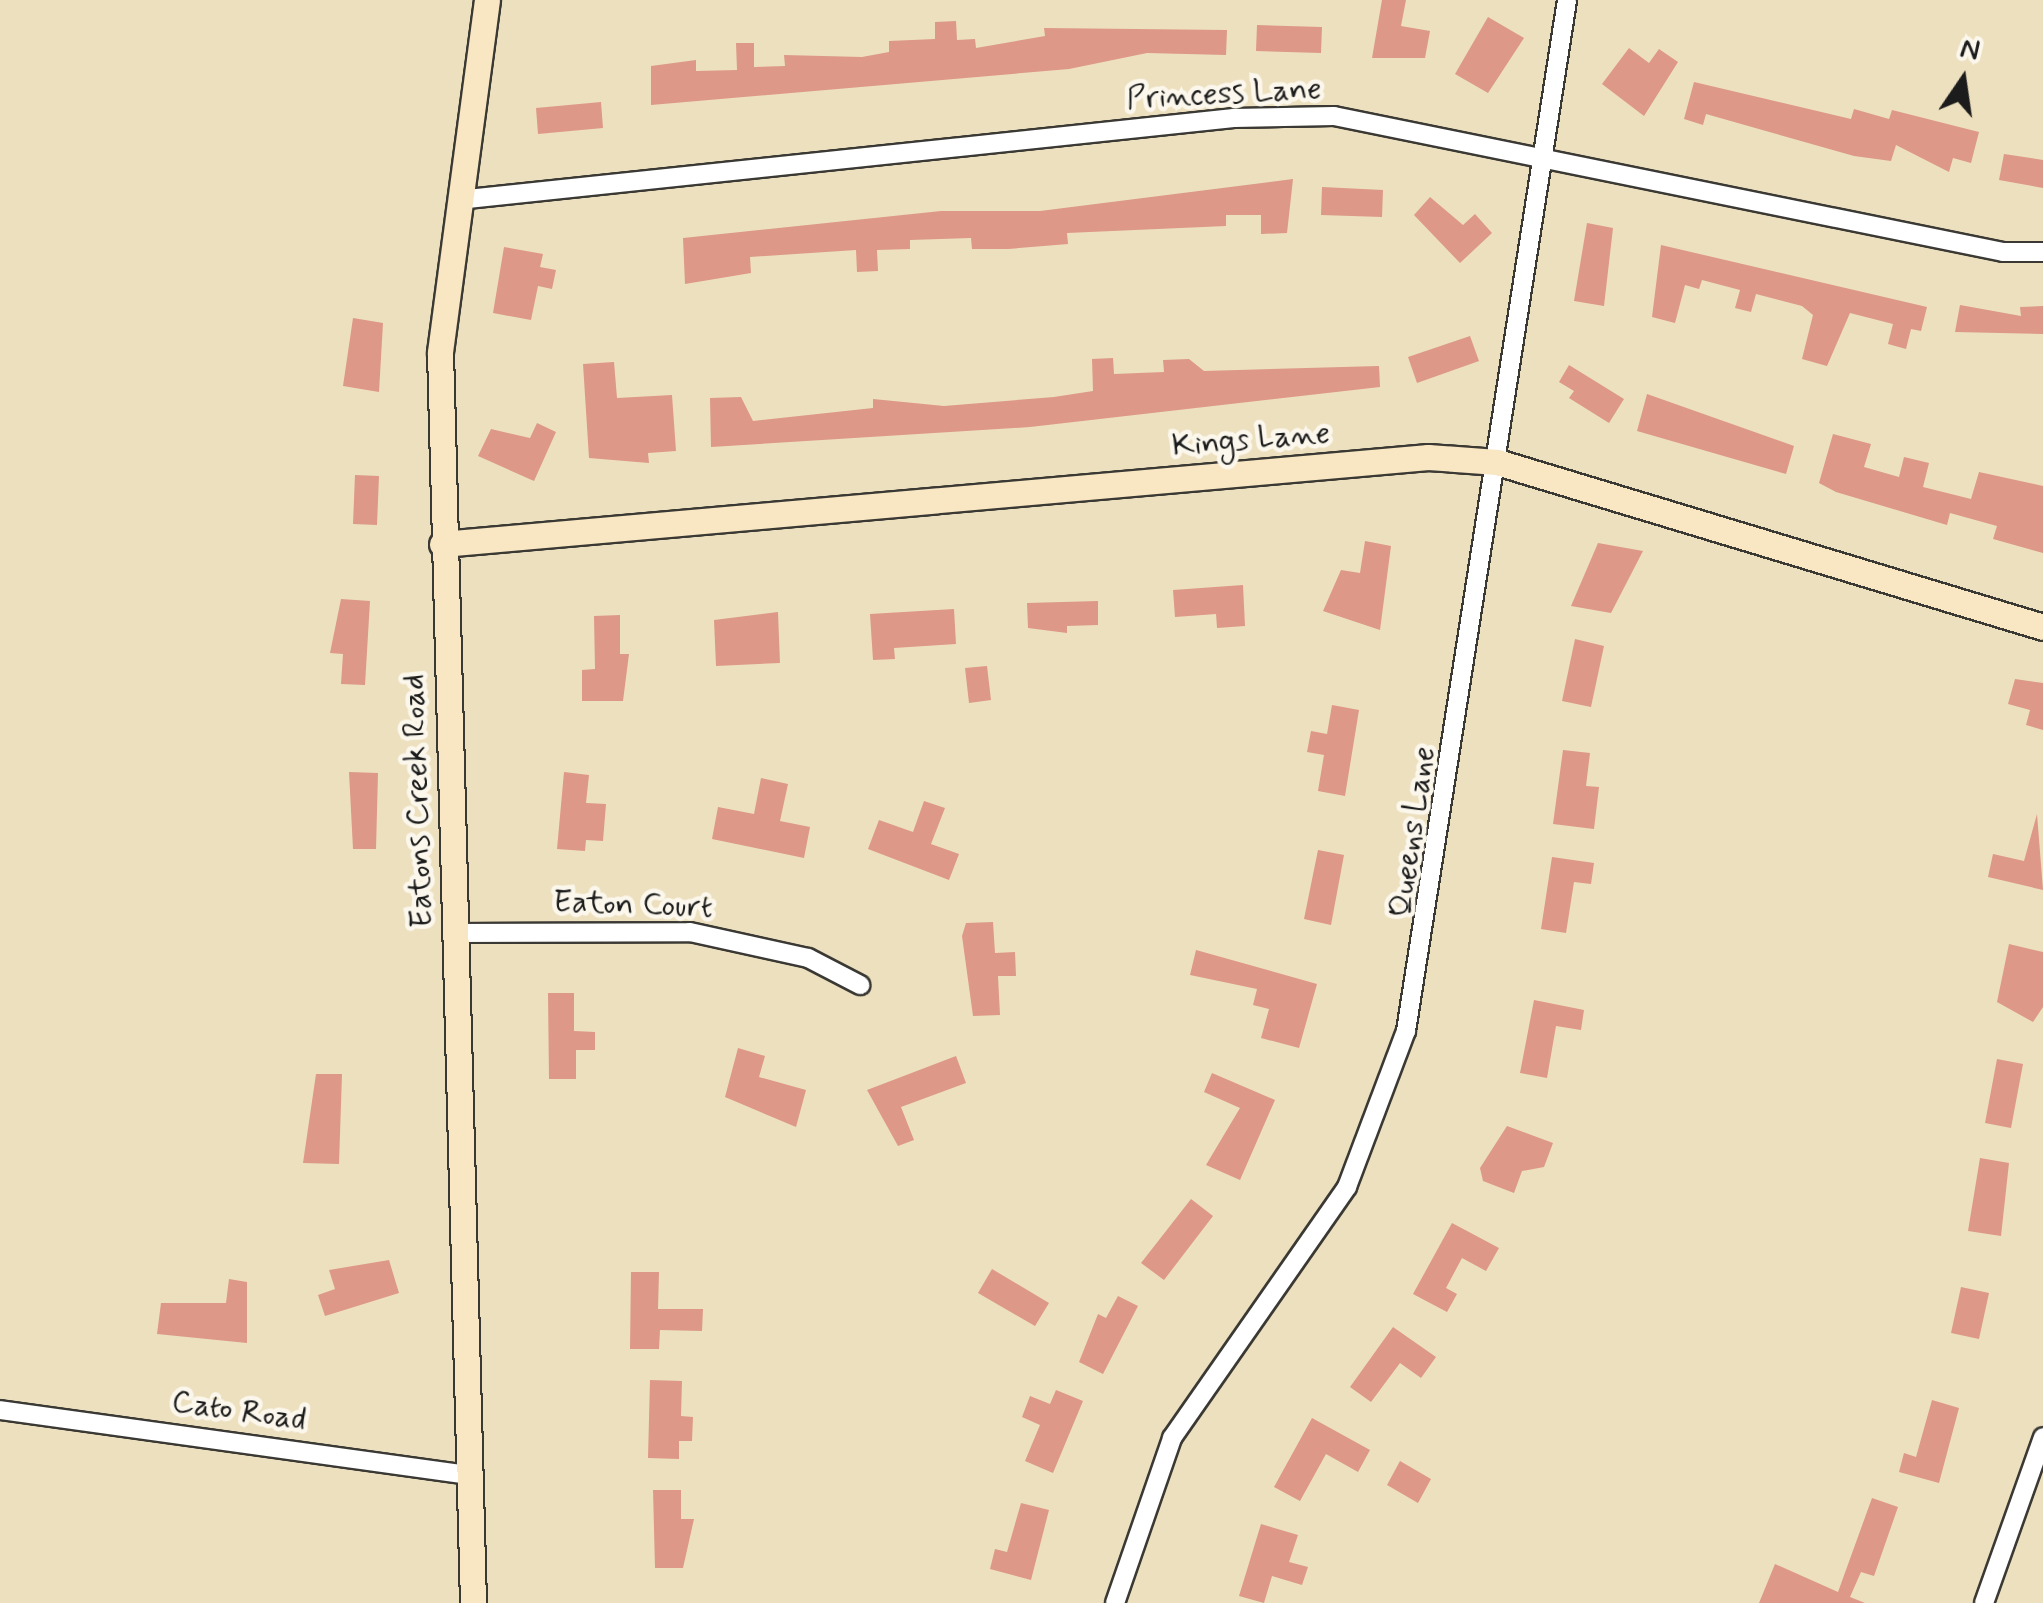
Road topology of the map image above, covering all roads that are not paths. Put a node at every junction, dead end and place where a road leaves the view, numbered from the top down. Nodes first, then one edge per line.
1 (487, 0) edge
2 (1568, 0) edge
3 (1542, 156) junction
4 (458, 200) junction
5 (2043, 252) edge
6 (1497, 462) junction
7 (442, 544) junction
8 (2043, 627) edge
9 (454, 933) junction
10 (860, 985) dead end
11 (0, 1410) edge
12 (2043, 1437) edge
13 (470, 1475) junction
14 (473, 1603) edge
15 (1115, 1603) edge
16 (1984, 1603) edge

1 - 4 street, Eatons Creek Road
2 - 3 street, Queens Lane
3 - 4 street, Princess Lane
3 - 5 street, Princess Lane
3 - 6 street, Queens Lane
4 - 7 street, Eatons Creek Road
6 - 7 street, Kings Lane
6 - 8 street, Kings Lane
6 - 15 street, Queens Lane
7 - 9 street, Eatons Creek Road
9 - 10 street, Eaton Court
9 - 13 street, Eatons Creek Road
11 - 13 street, Cato Road
12 - 16 street
13 - 14 street, Eatons Creek Road

